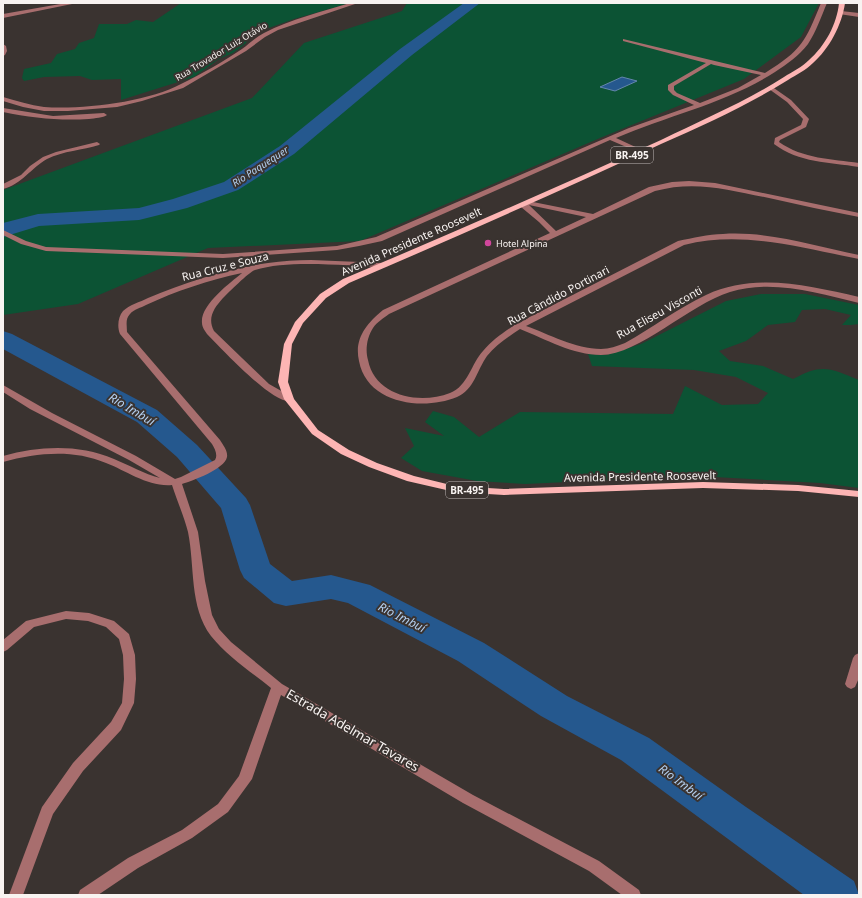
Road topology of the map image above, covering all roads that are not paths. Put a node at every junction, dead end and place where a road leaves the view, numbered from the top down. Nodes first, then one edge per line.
1 (74, 3) edge
2 (355, 3) edge
3 (824, 3) edge
4 (842, 3) edge
5 (841, 13) junction
6 (859, 15) edge
7 (3, 16) edge
8 (625, 40) dead end
9 (3, 46) edge
10 (3, 54) edge
11 (711, 62) junction
12 (767, 75) junction
13 (771, 88) junction
14 (3, 99) edge
15 (699, 105) junction
16 (29, 107) junction
17 (4, 110) edge
18 (21, 114) junction
19 (104, 115) dead end
20 (610, 138) junction
21 (97, 144) dead end
22 (640, 151) junction
23 (859, 165) edge
24 (3, 186) edge
25 (526, 204) junction
26 (859, 215) edge
27 (592, 216) junction
28 (3, 232) edge
29 (554, 233) junction
30 (859, 257) edge
31 (384, 265) junction
32 (251, 269) junction
33 (859, 300) edge
34 (519, 326) junction
35 (3, 388) edge
36 (289, 399) junction
37 (3, 459) edge
38 (176, 482) junction
39 (859, 494) edge
40 (3, 647) edge
41 (859, 658) edge
42 (851, 684) dead end
43 (278, 687) junction
44 (100, 890) edge
45 (16, 895) edge
46 (85, 895) edge
47 (634, 895) edge

1 - 7 street
2 - 16 street, Rua Trovador Luiz Otávio
3 - 12 street
4 - 5 main road, Avenida Presidente Roosevelt / BR-495
5 - 6 street
5 - 13 main road, Avenida Presidente Roosevelt / BR-495
8 - 11 street
9 - 10 street
11 - 12 street
11 - 15 street
12 - 15 street
13 - 22 main road, Avenida Presidente Roosevelt / BR-495
13 - 23 street
14 - 16 street, Rua Trovador Luiz Otávio
15 - 20 street
16 - 18 street
17 - 18 street
18 - 19 street
20 - 22 street
20 - 28 street
21 - 24 street
22 - 25 main road, Avenida Presidente Roosevelt / BR-495
25 - 27 street
25 - 29 street
25 - 31 main road, Avenida Presidente Roosevelt / BR-495
26 - 27 street, Rua Cândido Portinari
27 - 29 street, Rua Cândido Portinari
29 - 34 street, Rua Cândido Portinari
30 - 34 street, Rua Cândido Portinari
31 - 32 street, Rua Cruz e Souza
31 - 36 main road, Avenida Presidente Roosevelt / BR-495
32 - 36 street
32 - 38 street, Rua Cruz e Souza
33 - 34 street, Rua Eliseu Visconti
35 - 38 street
36 - 39 main road, Avenida Presidente Roosevelt / BR-495
37 - 38 street
38 - 43 street, Estrada Adelmar Tavares
40 - 45 street
41 - 42 street
43 - 44 street
43 - 47 street, Estrada Adelmar Tavares
44 - 46 street

